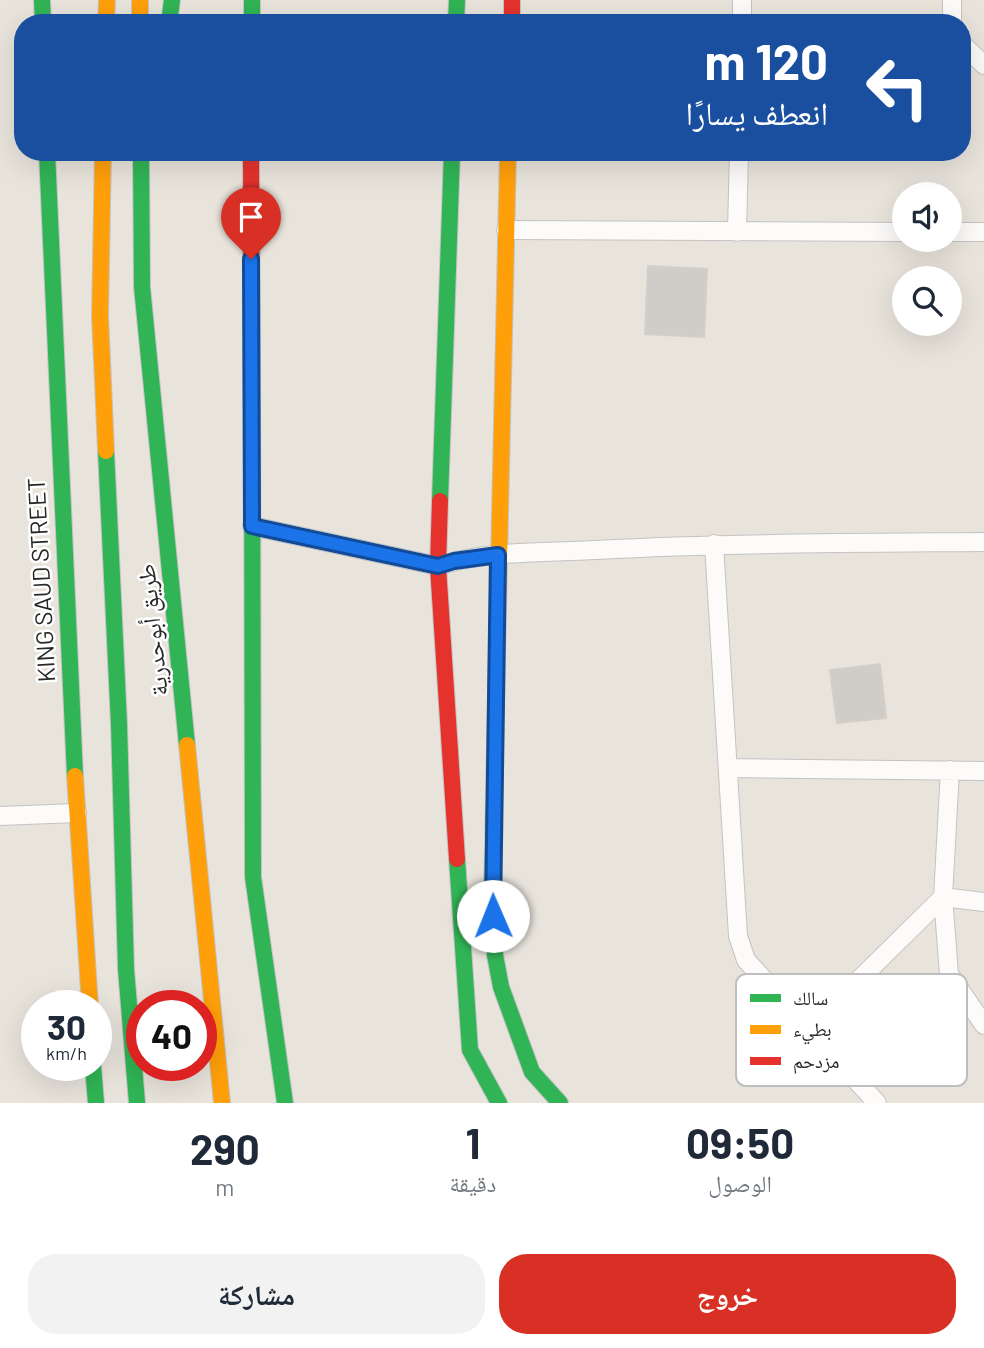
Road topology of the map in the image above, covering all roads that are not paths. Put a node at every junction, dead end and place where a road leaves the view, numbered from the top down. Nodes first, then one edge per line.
1 (971, 53) edge
2 (984, 65) edge
3 (47, 161) edge
4 (103, 161) edge
5 (141, 161) edge
6 (155, 161) edge
7 (251, 161) edge
8 (452, 161) edge
9 (508, 161) edge
10 (739, 161) edge
11 (506, 230) junction
12 (737, 232) junction
13 (892, 232) edge
14 (962, 232) edge
15 (984, 232) edge
16 (142, 287) junction
17 (252, 526) junction
18 (984, 542) edge
19 (714, 544) junction
20 (498, 555) junction
21 (438, 566) junction
22 (727, 768) junction
23 (950, 770) junction
24 (984, 771) edge
25 (77, 813) junction
26 (0, 816) edge
27 (943, 897) junction
28 (984, 902) edge
29 (759, 974) edge
30 (865, 974) edge
31 (949, 974) edge
32 (89, 990) edge
33 (967, 1000) edge
34 (984, 1025) edge
35 (94, 1081) edge
36 (861, 1086) edge
37 (96, 1103) edge
38 (137, 1103) edge
39 (222, 1103) edge
40 (285, 1103) edge
41 (499, 1103) edge
42 (560, 1103) edge
43 (877, 1103) edge

1 - 2 street
3 - 25 main road, KING SAUD STREET
4 - 38 main road, طريق أبوحدرية
5 - 16 main road, طريق أبوحدرية
6 - 16 main road
7 - 17 main road
8 - 21 main road
9 - 11 main road
10 - 12 street
11 - 12 street
11 - 20 main road
12 - 13 street
14 - 15 street
16 - 39 main road, طريق أبوحدرية
17 - 21 street
17 - 40 main road
18 - 19 street
19 - 20 street
19 - 22 street
20 - 21 street
20 - 42 main road
21 - 41 main road
22 - 23 street
22 - 29 street
23 - 24 street
23 - 27 street
25 - 26 street
25 - 32 main road, KING SAUD STREET
27 - 28 street
27 - 30 street
27 - 31 street
33 - 34 street
35 - 37 main road
36 - 43 street

